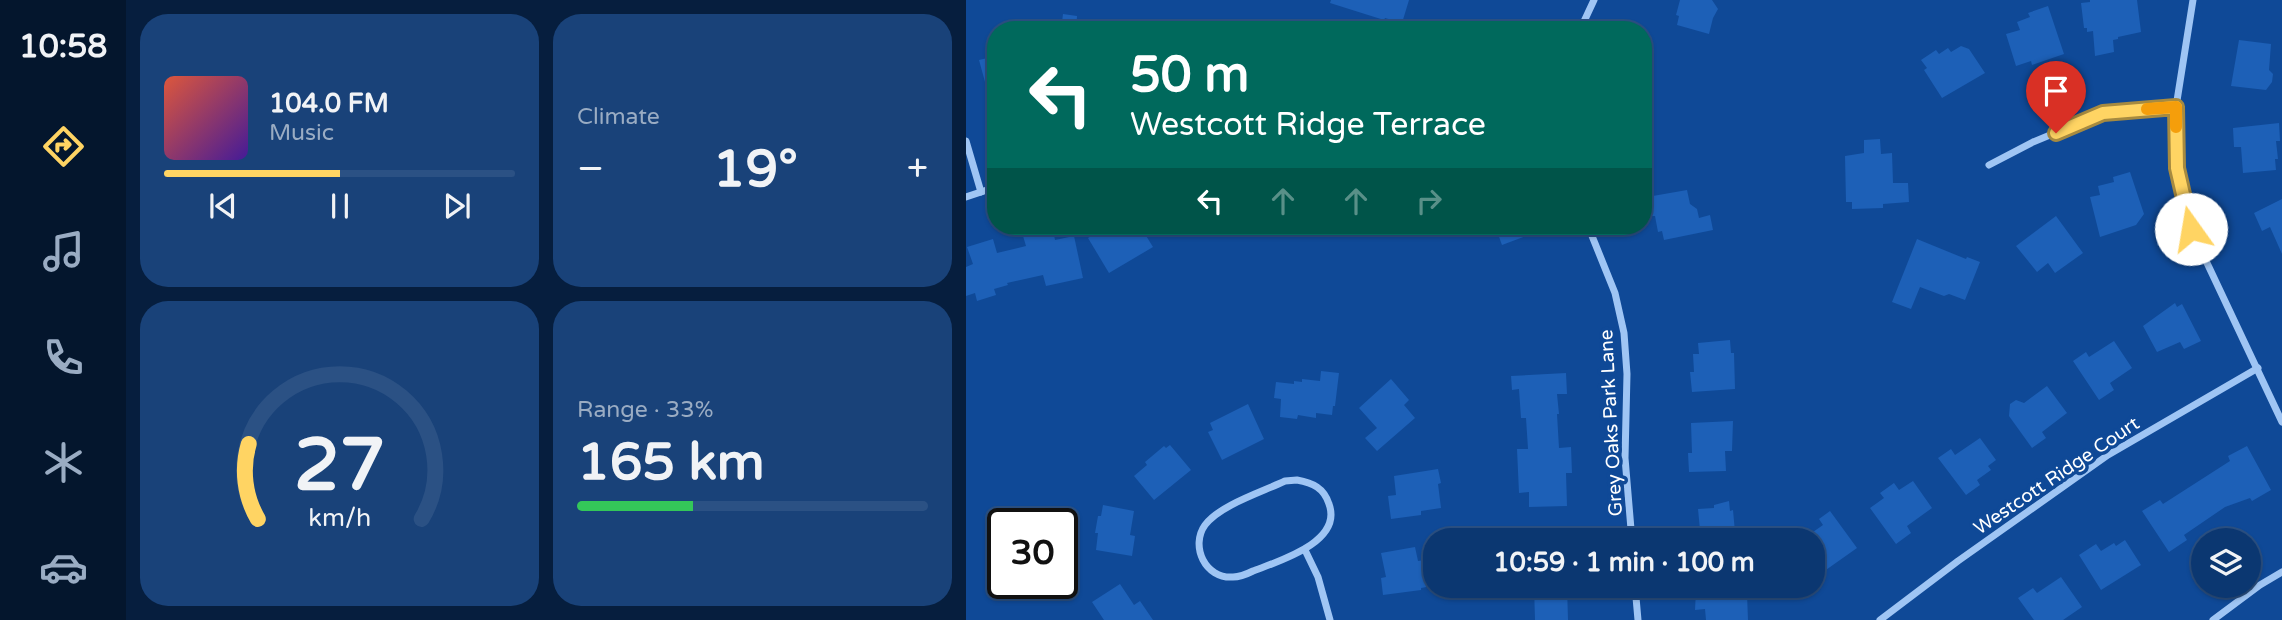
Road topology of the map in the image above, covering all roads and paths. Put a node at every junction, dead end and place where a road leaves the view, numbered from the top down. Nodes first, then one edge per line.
1 (1594, 0) edge
2 (2193, 0) edge
3 (1584, 21) edge
4 (2176, 107) junction
5 (966, 141) edge
6 (1989, 165) dead end
7 (987, 190) edge
8 (981, 192) junction
9 (966, 197) edge
10 (1591, 235) edge
11 (2258, 368) junction
12 (2282, 422) edge
13 (1631, 528) edge
14 (1305, 550) junction
15 (2282, 572) edge
16 (1636, 598) edge
17 (1330, 620) edge
18 (1638, 620) edge
19 (1880, 620) edge
20 (2213, 620) edge

1 - 3 street
2 - 4 street
4 - 6 street
4 - 11 street
5 - 8 street
7 - 8 street
8 - 9 street
10 - 13 street, Grey Oaks Park Lane
11 - 12 street
11 - 19 street, Westcott Ridge Court
14 - 14 street
14 - 17 street
15 - 20 street
16 - 18 street

